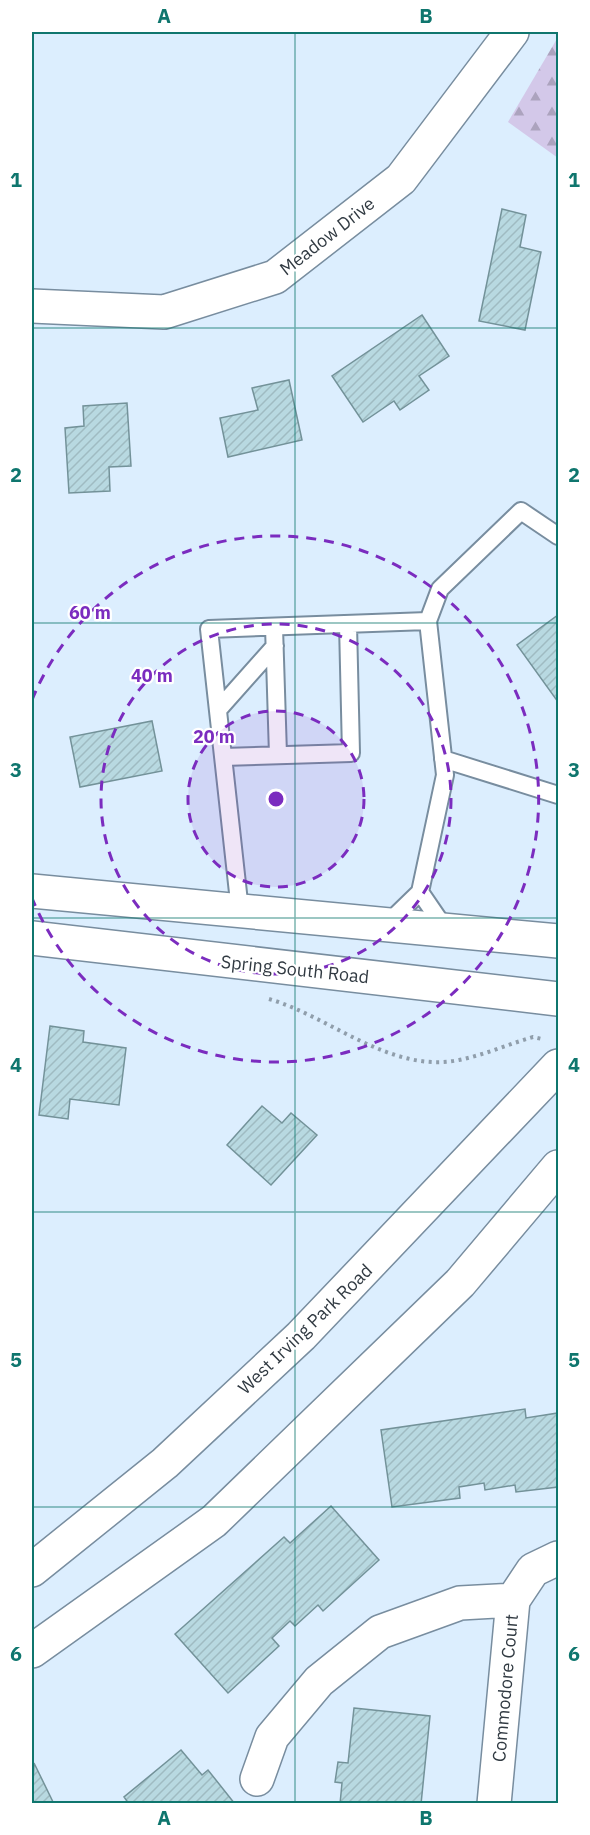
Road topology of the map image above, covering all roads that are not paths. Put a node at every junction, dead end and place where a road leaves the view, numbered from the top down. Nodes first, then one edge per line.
1 (513, 32) edge
2 (32, 306) edge
3 (558, 536) edge
4 (428, 621) junction
5 (348, 624) junction
6 (274, 627) junction
7 (275, 646) junction
8 (218, 710) junction
9 (278, 755) junction
10 (223, 757) junction
11 (443, 759) junction
12 (558, 795) edge
13 (32, 891) edge
14 (420, 892) junction
15 (240, 911) junction
16 (386, 925) junction
17 (446, 930) junction
18 (32, 938) edge
19 (558, 941) edge
20 (558, 999) edge
21 (558, 1066) edge
22 (558, 1167) edge
23 (558, 1557) edge
24 (32, 1570) edge
25 (513, 1600) junction
26 (32, 1651) edge
27 (257, 1779) dead end
28 (494, 1803) edge

1 - 2 street, Meadow Drive
3 - 4 lane
4 - 5 lane
4 - 11 lane
5 - 6 lane
5 - 9 lane
6 - 7 lane
6 - 8 lane
7 - 8 lane
7 - 9 lane
8 - 10 lane
9 - 10 lane
10 - 15 lane
11 - 12 lane
11 - 14 lane
13 - 15 street
14 - 16 lane
14 - 17 lane
15 - 16 street
16 - 17 street
17 - 19 street
18 - 20 street, Spring South Road
21 - 24 street, West Irving Park Road
22 - 26 street
23 - 25 street, Commodore Court
25 - 27 street
25 - 28 street, Commodore Court

